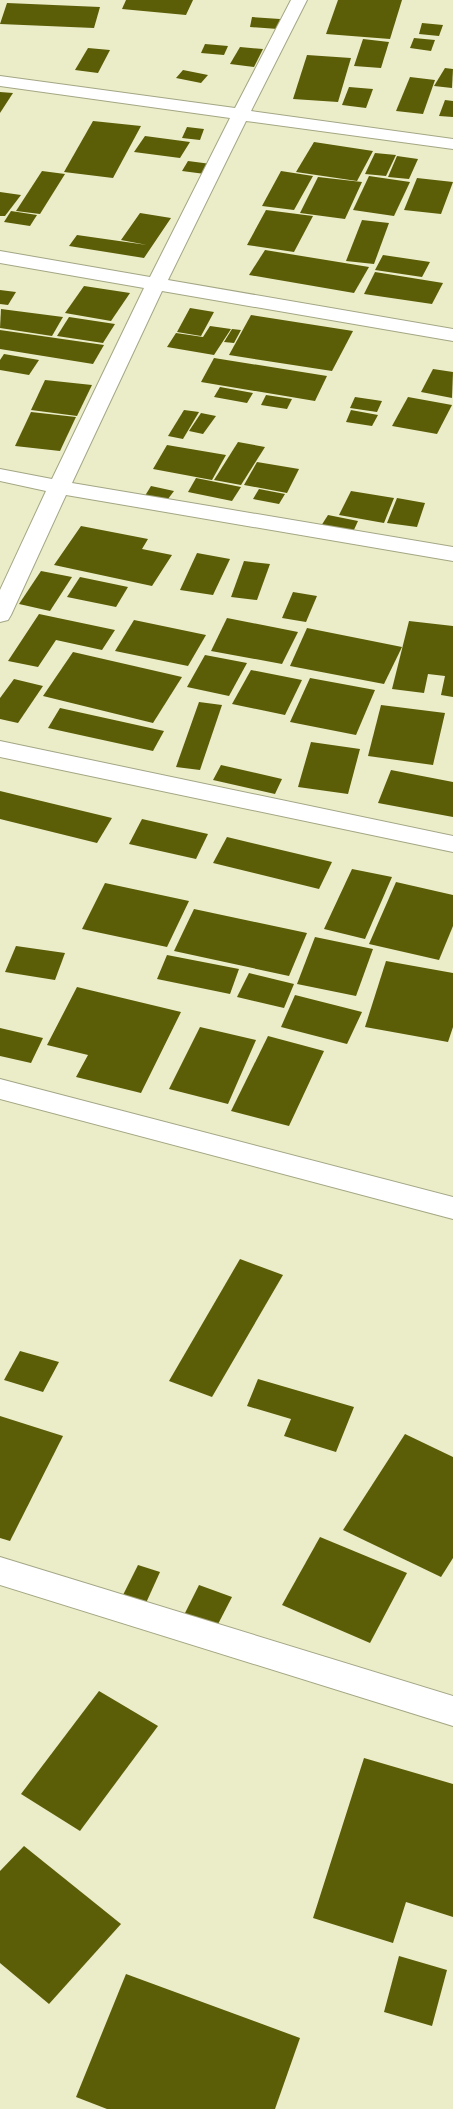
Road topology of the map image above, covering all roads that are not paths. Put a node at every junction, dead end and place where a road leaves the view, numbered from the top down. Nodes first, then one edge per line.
1 (299, 0) edge
2 (0, 81) edge
3 (240, 114) junction
4 (453, 144) edge
5 (0, 257) edge
6 (156, 284) junction
7 (453, 334) edge
8 (0, 475) edge
9 (58, 487) junction
10 (453, 554) edge
11 (0, 615) edge
12 (0, 749) edge
13 (453, 844) edge
14 (0, 1089) edge
15 (453, 1208) edge
16 (0, 1571) edge
17 (453, 1711) edge

1 - 3 street
2 - 3 street
3 - 4 street
3 - 6 street
5 - 6 street
6 - 7 street
6 - 9 street
8 - 9 street
9 - 10 street
9 - 11 street
12 - 13 street
14 - 15 street
16 - 17 street

